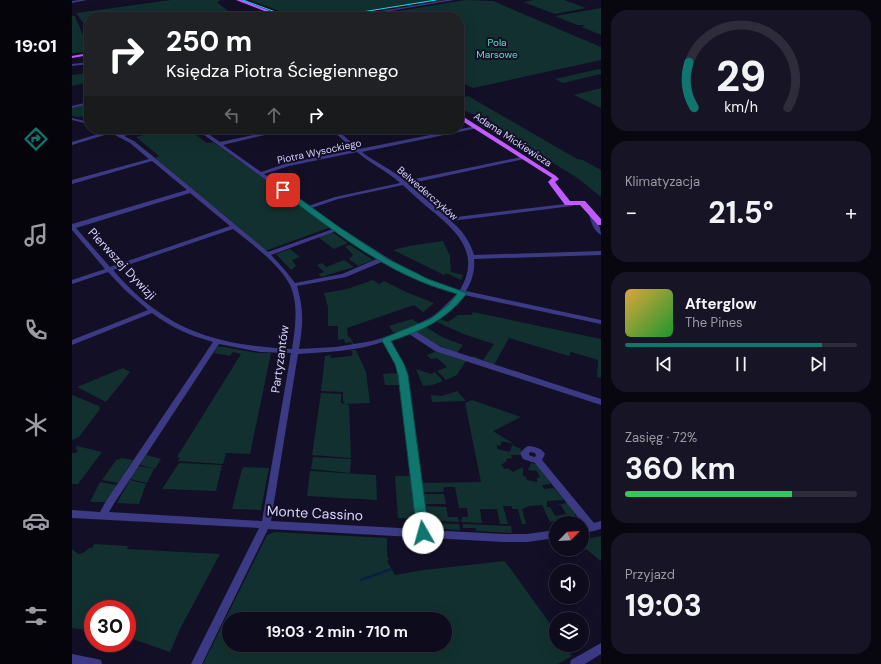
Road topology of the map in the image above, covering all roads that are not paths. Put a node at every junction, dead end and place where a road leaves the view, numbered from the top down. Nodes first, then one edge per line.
1 (85, 0) edge
2 (238, 0) edge
3 (452, 0) edge
4 (72, 2) edge
5 (270, 12) edge
6 (379, 12) edge
7 (84, 56) edge
8 (72, 57) edge
9 (84, 64) edge
10 (72, 65) edge
11 (84, 104) edge
12 (72, 107) edge
13 (72, 119) edge
14 (464, 119) edge
15 (84, 122) edge
16 (476, 127) junction
17 (464, 129) edge
18 (99, 134) edge
19 (125, 134) edge
20 (205, 134) edge
21 (265, 134) edge
22 (339, 134) edge
23 (442, 134) edge
24 (122, 135) joint
25 (72, 144) edge
26 (219, 144) junction
27 (360, 151) junction
28 (524, 157) junction
29 (153, 159) junction
30 (260, 174) junction
31 (72, 182) edge
32 (404, 184) junction
33 (191, 191) junction
34 (572, 204) junction
35 (307, 208) junction
36 (446, 220) junction
37 (599, 224) edge
38 (72, 226) edge
39 (234, 226) junction
40 (337, 229) junction
41 (601, 233) edge
42 (601, 253) edge
43 (267, 254) junction
44 (472, 257) junction
45 (383, 259) junction
46 (109, 269) junction
47 (72, 282) edge
48 (293, 285) junction
49 (462, 293) junction
50 (151, 311) junction
51 (601, 322) edge
52 (409, 331) junction
53 (385, 339) junction
54 (218, 341) junction
55 (72, 343) edge
56 (296, 351) junction
57 (601, 402) edge
58 (537, 460) dead end
59 (72, 514) edge
60 (103, 516) junction
61 (266, 524) junction
62 (596, 526) edge
63 (423, 533) junction
64 (549, 535) edge
65 (601, 648) edge
66 (72, 659) edge
67 (97, 664) edge
68 (196, 664) edge
69 (575, 664) edge

1 - 4 street
2 - 5 main road
3 - 6 street
7 - 8 main road
9 - 10 street
11 - 12 street
13 - 15 street
14 - 16 main road, Adama Mickiewicza
16 - 17 street, Piotra Wysockiego
16 - 28 main road, Adama Mickiewicza
18 - 25 street
19 - 24 street
20 - 26 street
21 - 26 street
22 - 27 street, Belwederczyków
23 - 27 street, Piotra Wysockiego
24 - 29 street, Partyzantów
26 - 30 street
27 - 30 street, Piotra Wysockiego
27 - 32 street, Belwederczyków
28 - 32 street
28 - 34 main road, Adama Mickiewicza
29 - 31 street
29 - 33 street, Partyzantów
30 - 35 street
32 - 35 street
32 - 36 street, Belwederczyków
33 - 38 street
33 - 39 street, Partyzantów
34 - 36 street
34 - 37 main road
35 - 40 street
36 - 44 street, Belwederczyków
37 - 41 street
38 - 46 street, Pierwszej Dywizji
39 - 43 street, Partyzantów
39 - 46 street
40 - 43 street
40 - 45 street
42 - 44 street
43 - 48 street, Partyzantów
44 - 49 street
45 - 48 street
45 - 49 street
46 - 47 street
46 - 50 street, Pierwszej Dywizji
48 - 56 street, Partyzantów
49 - 51 street
49 - 52 street, Pierwszej Dywizji
50 - 54 street, Pierwszej Dywizji
50 - 55 street
52 - 53 street, Pierwszej Dywizji
52 - 57 street
53 - 56 street, Pierwszej Dywizji
53 - 63 street
54 - 56 street, Pierwszej Dywizji
54 - 60 street
56 - 61 street, Partyzantów
58 - 62 street
59 - 60 street, Monte Cassino
60 - 61 street, Monte Cassino
61 - 63 street, Monte Cassino
61 - 68 street, Partyzantów
63 - 64 street, Monte Cassino
65 - 69 street
66 - 67 street

